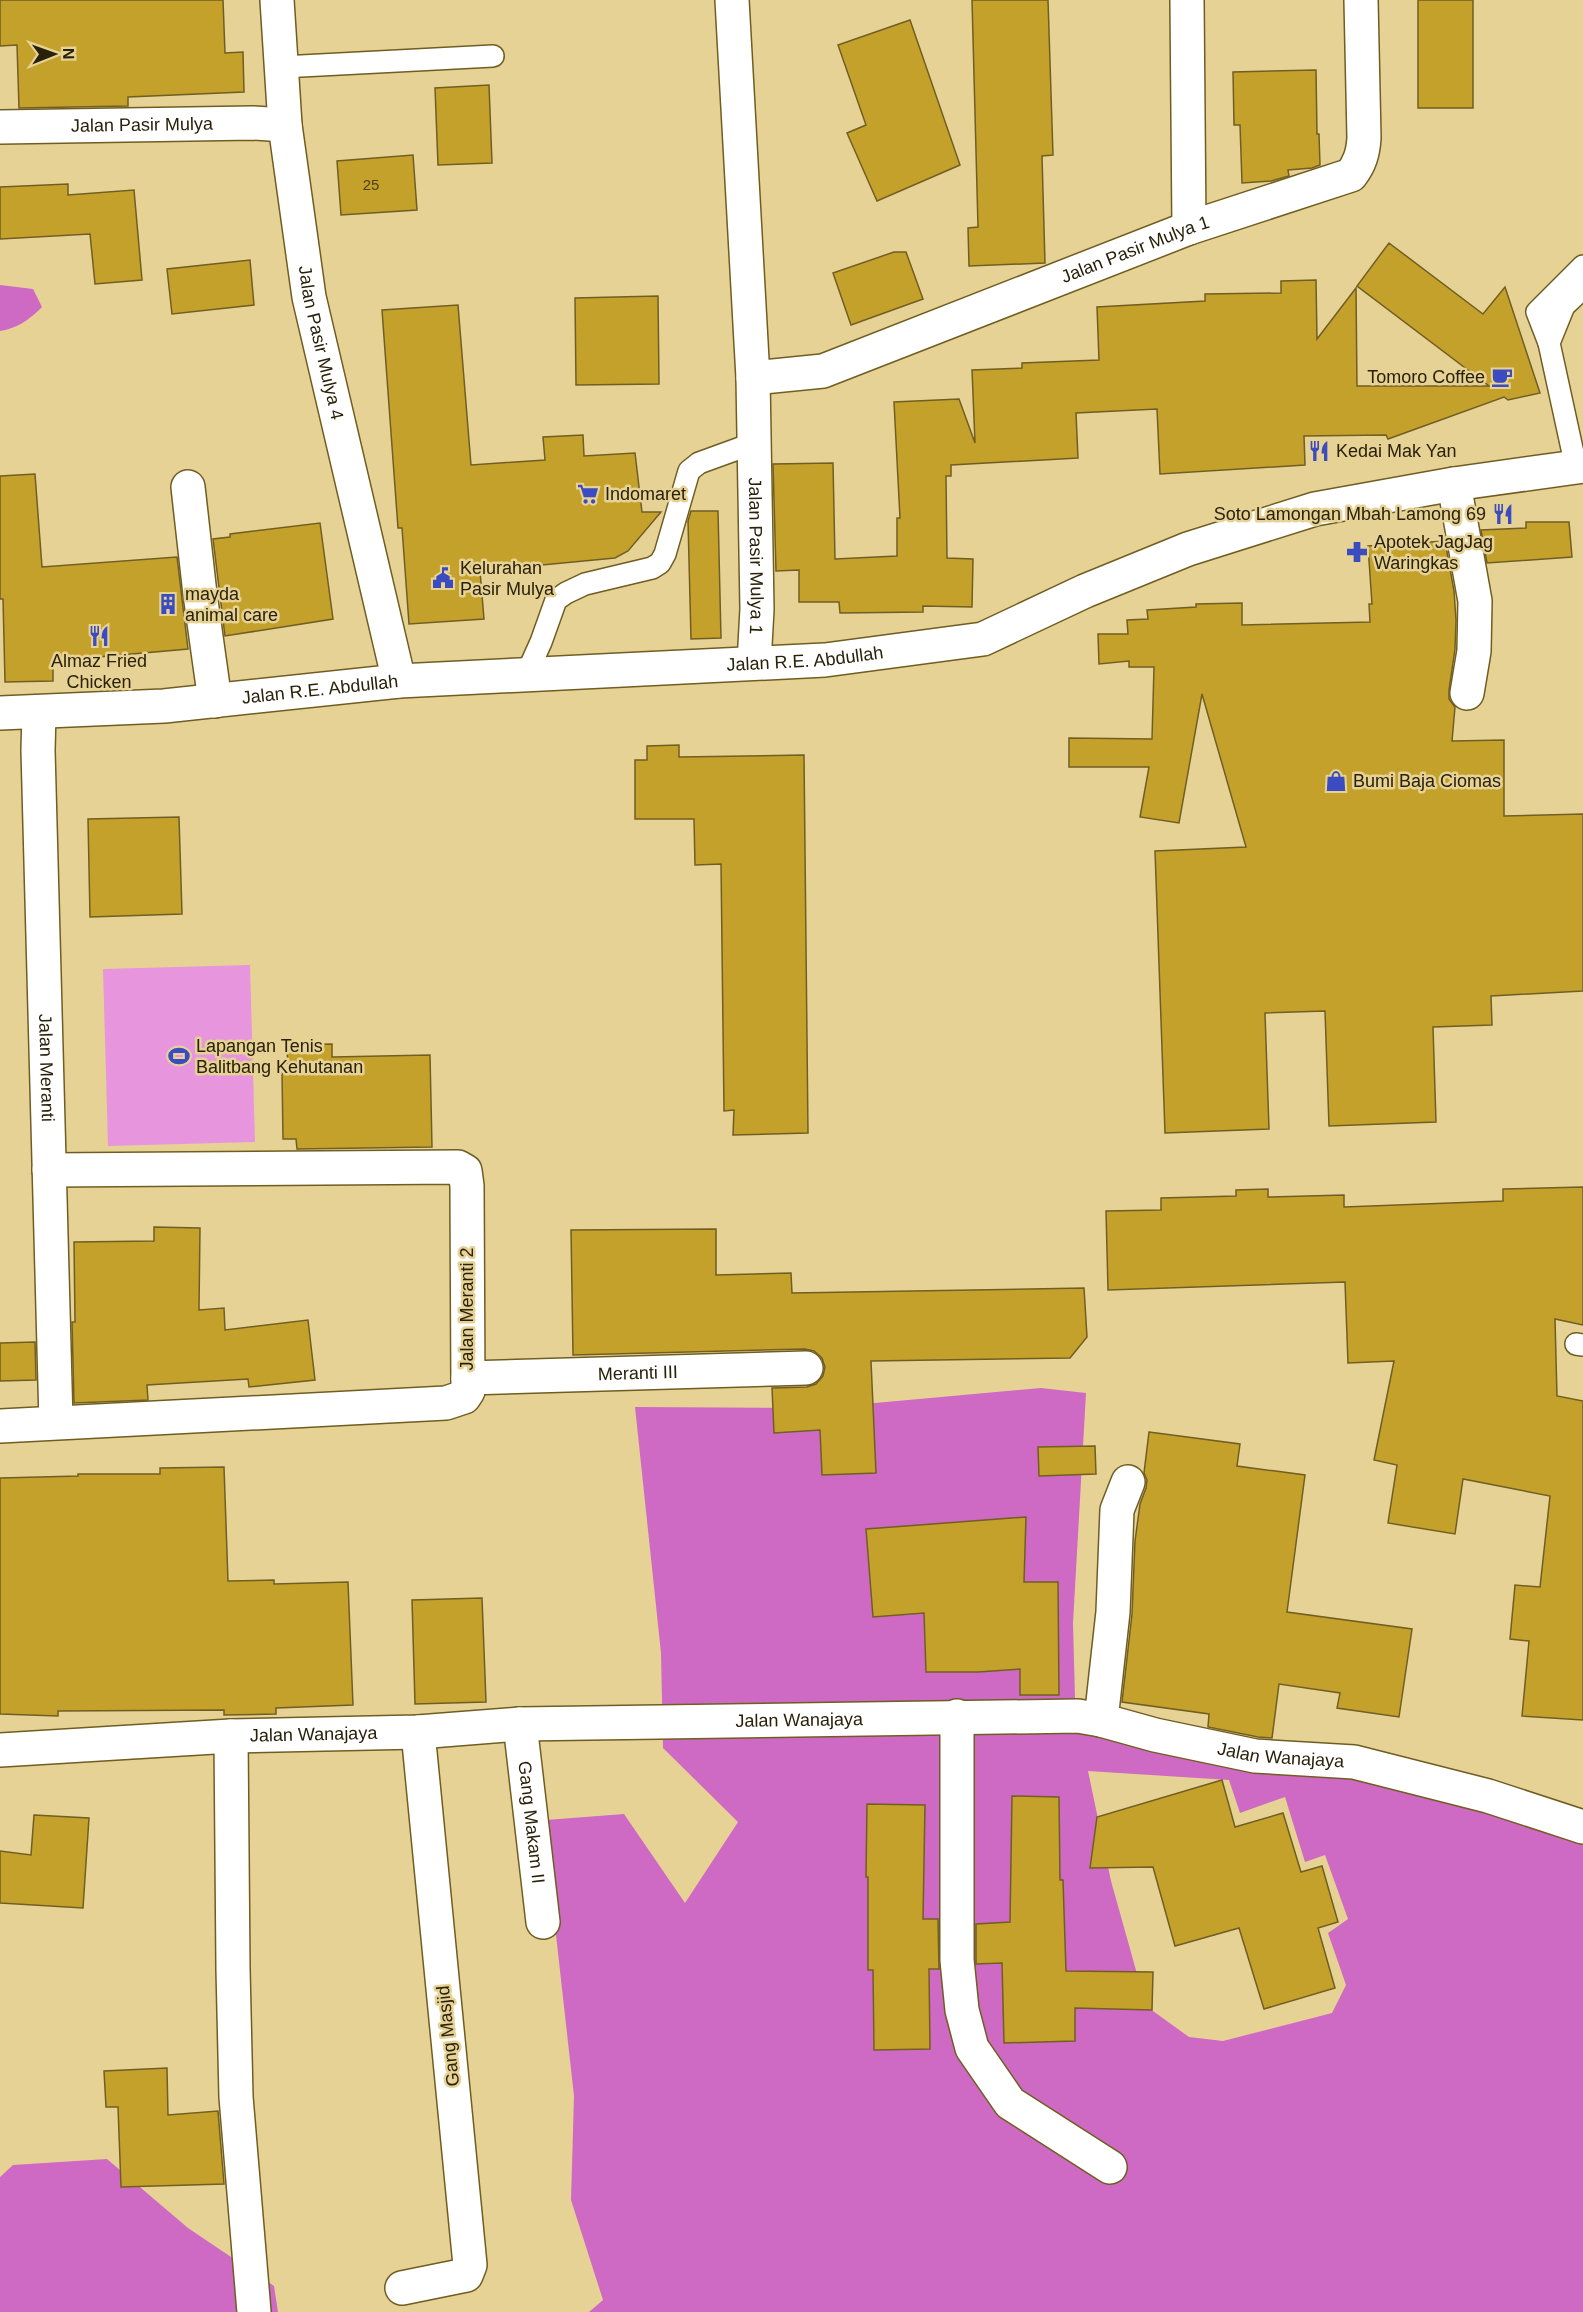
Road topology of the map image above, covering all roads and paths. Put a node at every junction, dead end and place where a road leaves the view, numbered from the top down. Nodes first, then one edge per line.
1 (277, 0) edge
2 (732, 0) edge
3 (1187, 0) edge
4 (1361, 0) edge
5 (493, 56) dead end
6 (282, 67) junction
7 (285, 125) junction
8 (0, 127) edge
9 (1190, 228) junction
10 (1583, 266) edge
11 (1583, 288) edge
12 (1549, 342) junction
13 (753, 378) junction
14 (754, 443) junction
15 (1580, 466) edge
16 (1454, 484) junction
17 (188, 487) dead end
18 (754, 663) junction
19 (527, 673) junction
20 (399, 681) junction
21 (1467, 693) dead end
22 (215, 701) junction
23 (39, 712) junction
24 (0, 714) edge
25 (49, 1170) junction
26 (806, 1368) dead end
27 (468, 1378) junction
28 (56, 1422) junction
29 (0, 1426) edge
30 (1128, 1482) dead end
31 (957, 1716) junction
32 (1101, 1720) junction
33 (520, 1724) junction
34 (418, 1732) junction
35 (231, 1736) junction
36 (0, 1750) edge
37 (1583, 1827) edge
38 (543, 1922) dead end
39 (1110, 2167) dead end
40 (402, 2288) dead end
41 (254, 2312) edge

1 - 6 street, Jalan Pasir Mulya 4
2 - 13 street, Jalan Pasir Mulya 1
3 - 9 street
4 - 9 street, Jalan Pasir Mulya 1
5 - 6 lane
6 - 7 street, Jalan Pasir Mulya 4
7 - 8 street, Jalan Pasir Mulya
7 - 20 street, Jalan Pasir Mulya 4
9 - 13 street, Jalan Pasir Mulya 1
10 - 12 lane
11 - 12 lane
12 - 15 lane
13 - 14 street, Jalan Pasir Mulya 1
14 - 18 street, Jalan Pasir Mulya 1
14 - 19 lane
15 - 16 street, Jalan R.E. Abdullah
16 - 18 street, Jalan R.E. Abdullah
16 - 21 street
17 - 22 street
18 - 19 street, Jalan R.E. Abdullah
19 - 20 street, Jalan R.E. Abdullah
20 - 22 street, Jalan R.E. Abdullah
22 - 23 street, Jalan R.E. Abdullah
23 - 24 street, Jalan R.E. Abdullah
23 - 25 street, Jalan Meranti
25 - 27 street, Jalan Meranti 2
25 - 28 street, Jalan Meranti
26 - 27 street, Meranti III
27 - 28 street, Jalan Meranti 2
28 - 29 street, Jalan Meranti 2
30 - 32 street
31 - 32 street, Jalan Wanajaya
31 - 33 street, Jalan Wanajaya
31 - 39 street
32 - 37 street, Jalan Wanajaya
33 - 34 street, Jalan Wanajaya
33 - 38 street, Gang Makam II
34 - 35 street, Jalan Wanajaya
34 - 40 street, Gang Masjid
35 - 36 street, Jalan Wanajaya
35 - 41 street

